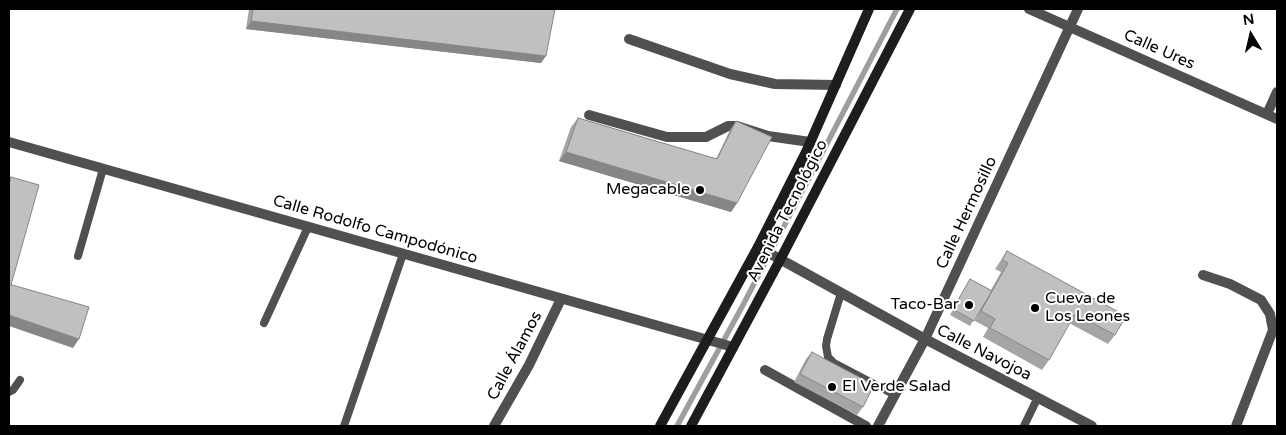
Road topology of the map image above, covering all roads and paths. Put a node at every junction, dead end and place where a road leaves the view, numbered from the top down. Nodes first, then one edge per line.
1 (869, 9) edge
2 (910, 9) edge
3 (1029, 9) edge
4 (1078, 9) edge
5 (1070, 28) junction
6 (629, 39) dead end
7 (836, 85) junction
8 (1277, 92) edge
9 (1267, 114) junction
10 (589, 115) dead end
11 (1277, 119) edge
12 (9, 142) edge
13 (810, 142) junction
14 (103, 169) junction
15 (308, 227) junction
16 (758, 247) junction
17 (403, 254) junction
18 (78, 256) dead end
19 (780, 260) junction
20 (1203, 275) dead end
21 (841, 293) junction
22 (561, 299) junction
23 (264, 323) dead end
24 (925, 339) junction
25 (706, 340) junction
26 (733, 347) junction
27 (765, 370) dead end
28 (20, 380) dead end
29 (9, 392) edge
30 (895, 395) junction
31 (1038, 397) junction
32 (344, 426) edge
33 (494, 426) edge
34 (660, 426) edge
35 (691, 426) edge
36 (866, 426) edge
37 (878, 426) edge
38 (1024, 426) edge
39 (1092, 426) edge
40 (1236, 426) edge

1 - 7 main road, Avenida Tecnológico
2 - 19 main road, Avenida Tecnológico
3 - 5 street, Calle Ures
4 - 5 street, Calle Hermosillo
5 - 9 street, Calle Ures
5 - 24 street, Calle Hermosillo
6 - 7 street
7 - 13 main road, Avenida Tecnológico
8 - 9 street
9 - 11 street, Calle Ures
10 - 13 street
12 - 14 street, Calle Rodolfo Campodónico
13 - 16 main road, Avenida Tecnológico
14 - 15 street, Calle Rodolfo Campodónico
14 - 18 lane
15 - 17 street, Calle Rodolfo Campodónico
15 - 23 lane
16 - 19 street, Calle Navojoa
16 - 25 main road, Avenida Tecnológico
17 - 22 street, Calle Rodolfo Campodónico
17 - 32 lane
19 - 21 street, Calle Navojoa
19 - 26 main road, Avenida Tecnológico
20 - 40 street
21 - 24 street, Calle Navojoa
21 - 30 lane
22 - 25 street, Calle Rodolfo Campodónico
22 - 33 street, Calle Álamos
24 - 30 street, Calle Hermosillo
24 - 31 street, Calle Navojoa
25 - 26 street, Calle Rodolfo Campodónico
25 - 34 main road, Avenida Tecnológico
26 - 35 main road, Avenida Tecnológico
27 - 36 street
28 - 29 lane
30 - 37 street, Calle Hermosillo
31 - 38 lane
31 - 39 street, Calle Navojoa

